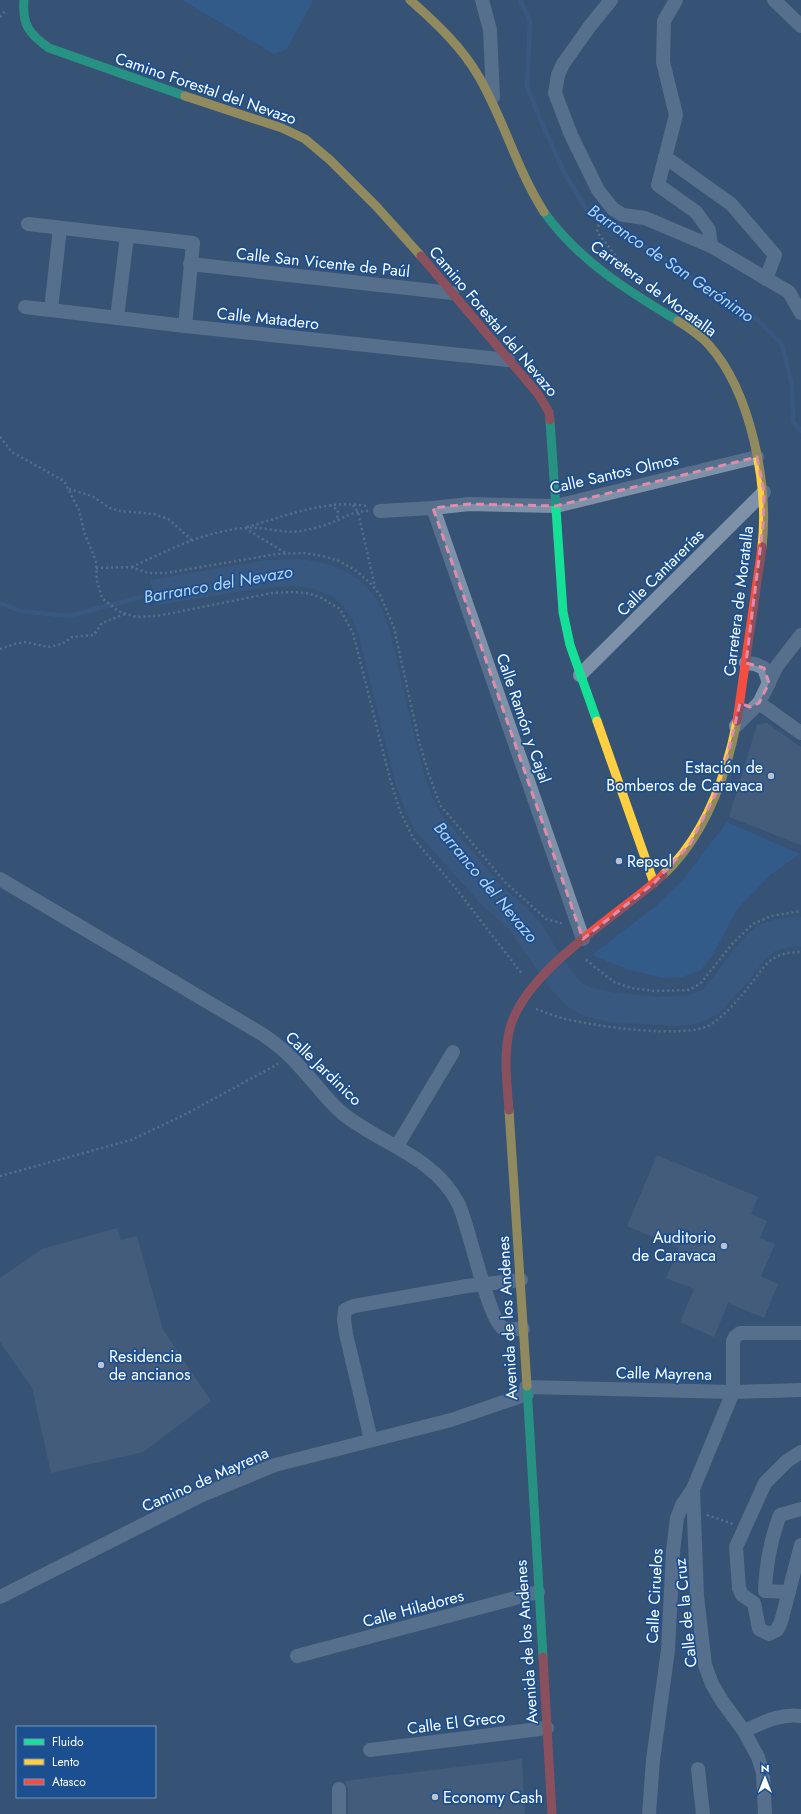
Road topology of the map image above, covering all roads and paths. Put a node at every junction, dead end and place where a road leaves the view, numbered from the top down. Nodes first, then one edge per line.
1 (24, 0) edge
2 (410, 0) edge
3 (482, 0) edge
4 (611, 0) edge
5 (676, 0) edge
6 (774, 0) edge
7 (801, 26) edge
8 (494, 108) junction
9 (665, 157) junction
10 (28, 224) dead end
11 (60, 228) junction
12 (127, 236) junction
13 (711, 246) junction
14 (190, 264) junction
15 (766, 279) junction
16 (452, 293) junction
17 (24, 307) dead end
18 (50, 310) junction
19 (801, 313) edge
20 (117, 318) junction
21 (185, 326) junction
22 (508, 360) junction
23 (0, 437) edge
24 (757, 457) junction
25 (68, 489) junction
26 (764, 492) junction
27 (330, 505) junction
28 (353, 505) junction
29 (556, 506) junction
30 (433, 508) junction
31 (358, 512) junction
32 (380, 512) junction
33 (337, 520) junction
34 (245, 528) junction
35 (193, 541) junction
36 (287, 554) junction
37 (131, 567) junction
38 (96, 568) junction
39 (376, 590) junction
40 (126, 614) junction
41 (801, 635) edge
42 (0, 649) edge
43 (782, 659) junction
44 (750, 663) junction
45 (580, 675) junction
46 (769, 683) junction
47 (742, 690) junction
48 (759, 702) junction
49 (736, 726) junction
50 (801, 733) edge
51 (0, 879) edge
52 (654, 883) junction
53 (801, 911) edge
54 (578, 925) junction
55 (578, 944) junction
56 (801, 952) edge
57 (532, 986) junction
58 (521, 1002) junction
59 (453, 1052) dead end
60 (291, 1057) junction
61 (396, 1146) junction
62 (0, 1176) edge
63 (521, 1280) junction
64 (483, 1283) junction
65 (523, 1329) junction
66 (801, 1333) edge
67 (527, 1390) junction
68 (801, 1390) edge
69 (733, 1392) junction
70 (371, 1440) junction
71 (801, 1452) edge
72 (801, 1509) edge
73 (687, 1511) junction
74 (745, 1528) junction
75 (801, 1545) edge
76 (538, 1592) junction
77 (789, 1592) junction
78 (0, 1597) edge
79 (297, 1656) dead end
80 (801, 1716) edge
81 (547, 1728) junction
82 (744, 1731) junction
83 (370, 1750) dead end
84 (698, 1769) dead end
85 (339, 1789) dead end
86 (339, 1814) edge
87 (552, 1814) edge
88 (649, 1814) edge
89 (703, 1814) edge
90 (765, 1814) edge

1 - 16 main road, Camino Forestal del Nevazo
2 - 8 main road, Carretera de Moratalla
3 - 8 street
4 - 13 street
5 - 9 street
6 - 7 street
8 - 24 main road, Carretera de Moratalla
9 - 13 street
9 - 15 street
10 - 11 street
11 - 12 street
11 - 18 street
12 - 14 street
12 - 20 street
13 - 15 street
14 - 16 street, Calle San Vicente de Paúl
14 - 21 street
15 - 19 street
16 - 22 main road, Camino Forestal del Nevazo
17 - 18 street, Calle Matadero
18 - 20 street, Calle Matadero
20 - 21 street, Calle Matadero
21 - 22 street, Calle Matadero
22 - 29 main road, Camino Forestal del Nevazo
23 - 25 path
24 - 26 main road, Carretera de Moratalla
24 - 29 street, Calle Santos Olmos
25 - 35 path
25 - 38 path
26 - 44 main road, Carretera de Moratalla
26 - 45 street, Calle Cantarerías
27 - 28 path
27 - 33 path
27 - 34 path
28 - 31 path
28 - 32 path
29 - 30 street, Calle Santos Olmos
29 - 45 main road, Camino Forestal del Nevazo
30 - 32 street, Calle Santos Olmos
30 - 54 street, Calle Ramón y Cajal
31 - 32 path
31 - 33 path
31 - 39 path
33 - 34 path
34 - 35 path
34 - 36 path
35 - 37 path
36 - 37 path
36 - 39 path
37 - 38 path
38 - 40 path
39 - 54 path
40 - 42 path
40 - 57 path
41 - 43 street
43 - 44 street
43 - 46 street
44 - 46 street
44 - 47 main road, Carretera de Moratalla
45 - 52 main road, Camino Forestal del Nevazo
46 - 48 street
47 - 48 street
47 - 49 main road, Carretera de Moratalla
48 - 49 street
48 - 50 street
49 - 52 main road, Carretera de Moratalla
51 - 60 street, Calle Jardinico
52 - 55 main road, Avenida de los Andenes
53 - 55 path
54 - 55 street, Calle Ramón y Cajal
55 - 57 main road, Avenida de los Andenes
56 - 58 path
57 - 58 main road, Avenida de los Andenes
58 - 63 main road, Avenida de los Andenes
59 - 61 street
60 - 61 street, Calle Jardinico
60 - 62 path
61 - 64 street, Calle Jardinico
63 - 64 street
63 - 65 main road, Avenida de los Andenes
64 - 65 street, Calle Jardinico
64 - 70 street
65 - 67 main road, Avenida de los Andenes
66 - 69 street
67 - 69 street, Calle Mayrena
67 - 70 street, Camino de Mayrena
67 - 76 main road, Avenida de los Andenes
68 - 69 street, Calle Mayrena
69 - 73 street, Calle Ciruelos
70 - 78 street, Camino de Mayrena
71 - 74 street
72 - 77 street
73 - 74 path
73 - 82 street, Calle de la Cruz
73 - 88 street, Calle Ciruelos
74 - 77 street
75 - 77 street
76 - 79 street, Calle Hiladores
76 - 81 main road, Avenida de los Andenes
80 - 82 street
81 - 83 street, Calle El Greco
81 - 87 main road, Avenida de los Andenes
82 - 90 street, Calle de la Cruz
84 - 89 street
85 - 86 street

